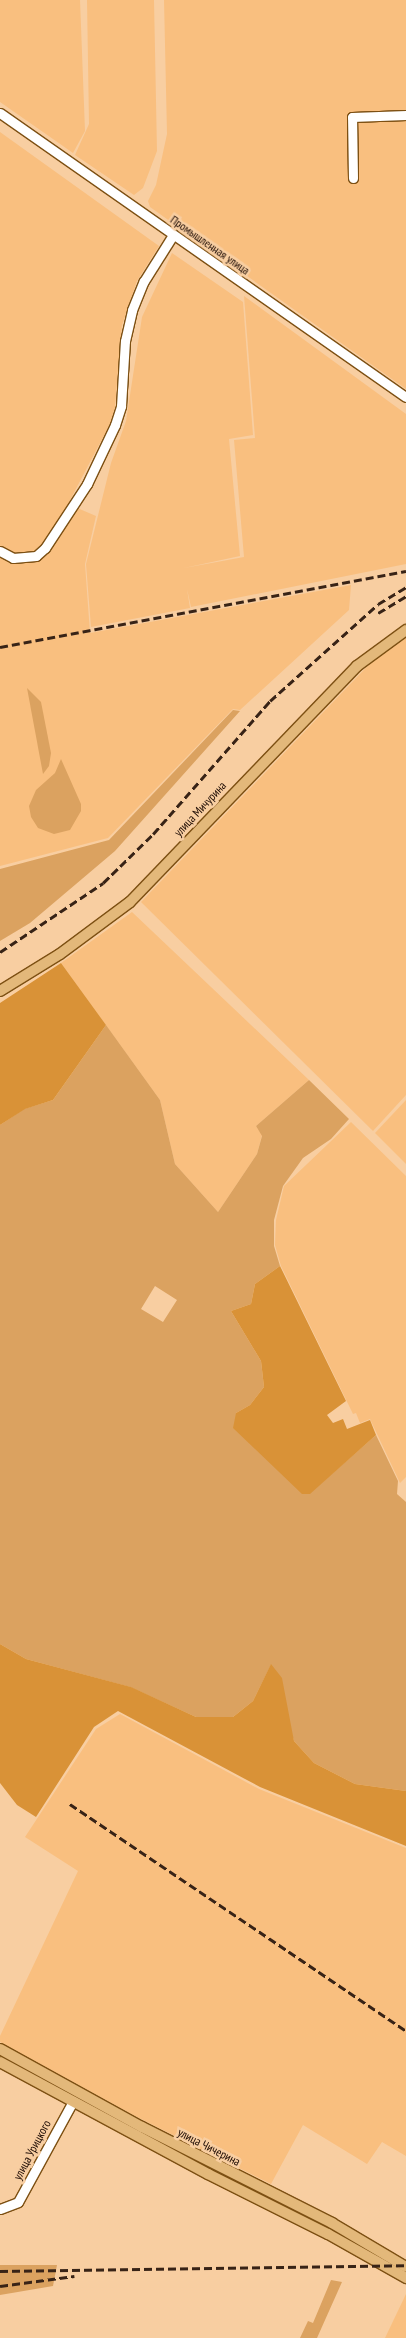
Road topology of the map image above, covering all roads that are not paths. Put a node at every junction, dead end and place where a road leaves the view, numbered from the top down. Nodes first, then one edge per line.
1 (0, 113) edge
2 (406, 115) edge
3 (353, 178) dead end
4 (173, 235) junction
5 (406, 397) edge
6 (0, 551) edge
7 (406, 630) edge
8 (0, 991) edge
9 (0, 2049) edge
10 (0, 2062) edge
11 (75, 2097) junction
12 (0, 2209) edge
13 (406, 2267) edge
14 (406, 2278) edge

1 - 4 street, Промышленная улица
2 - 3 street
4 - 5 street, Промышленная улица
4 - 6 street
7 - 8 main road, улица Мичурина
9 - 11 main road, улица Чичерина
10 - 11 main road, улица Чичерина
11 - 12 street, улица Урицкого
11 - 13 main road, улица Чичерина
11 - 14 main road, улица Чичерина

